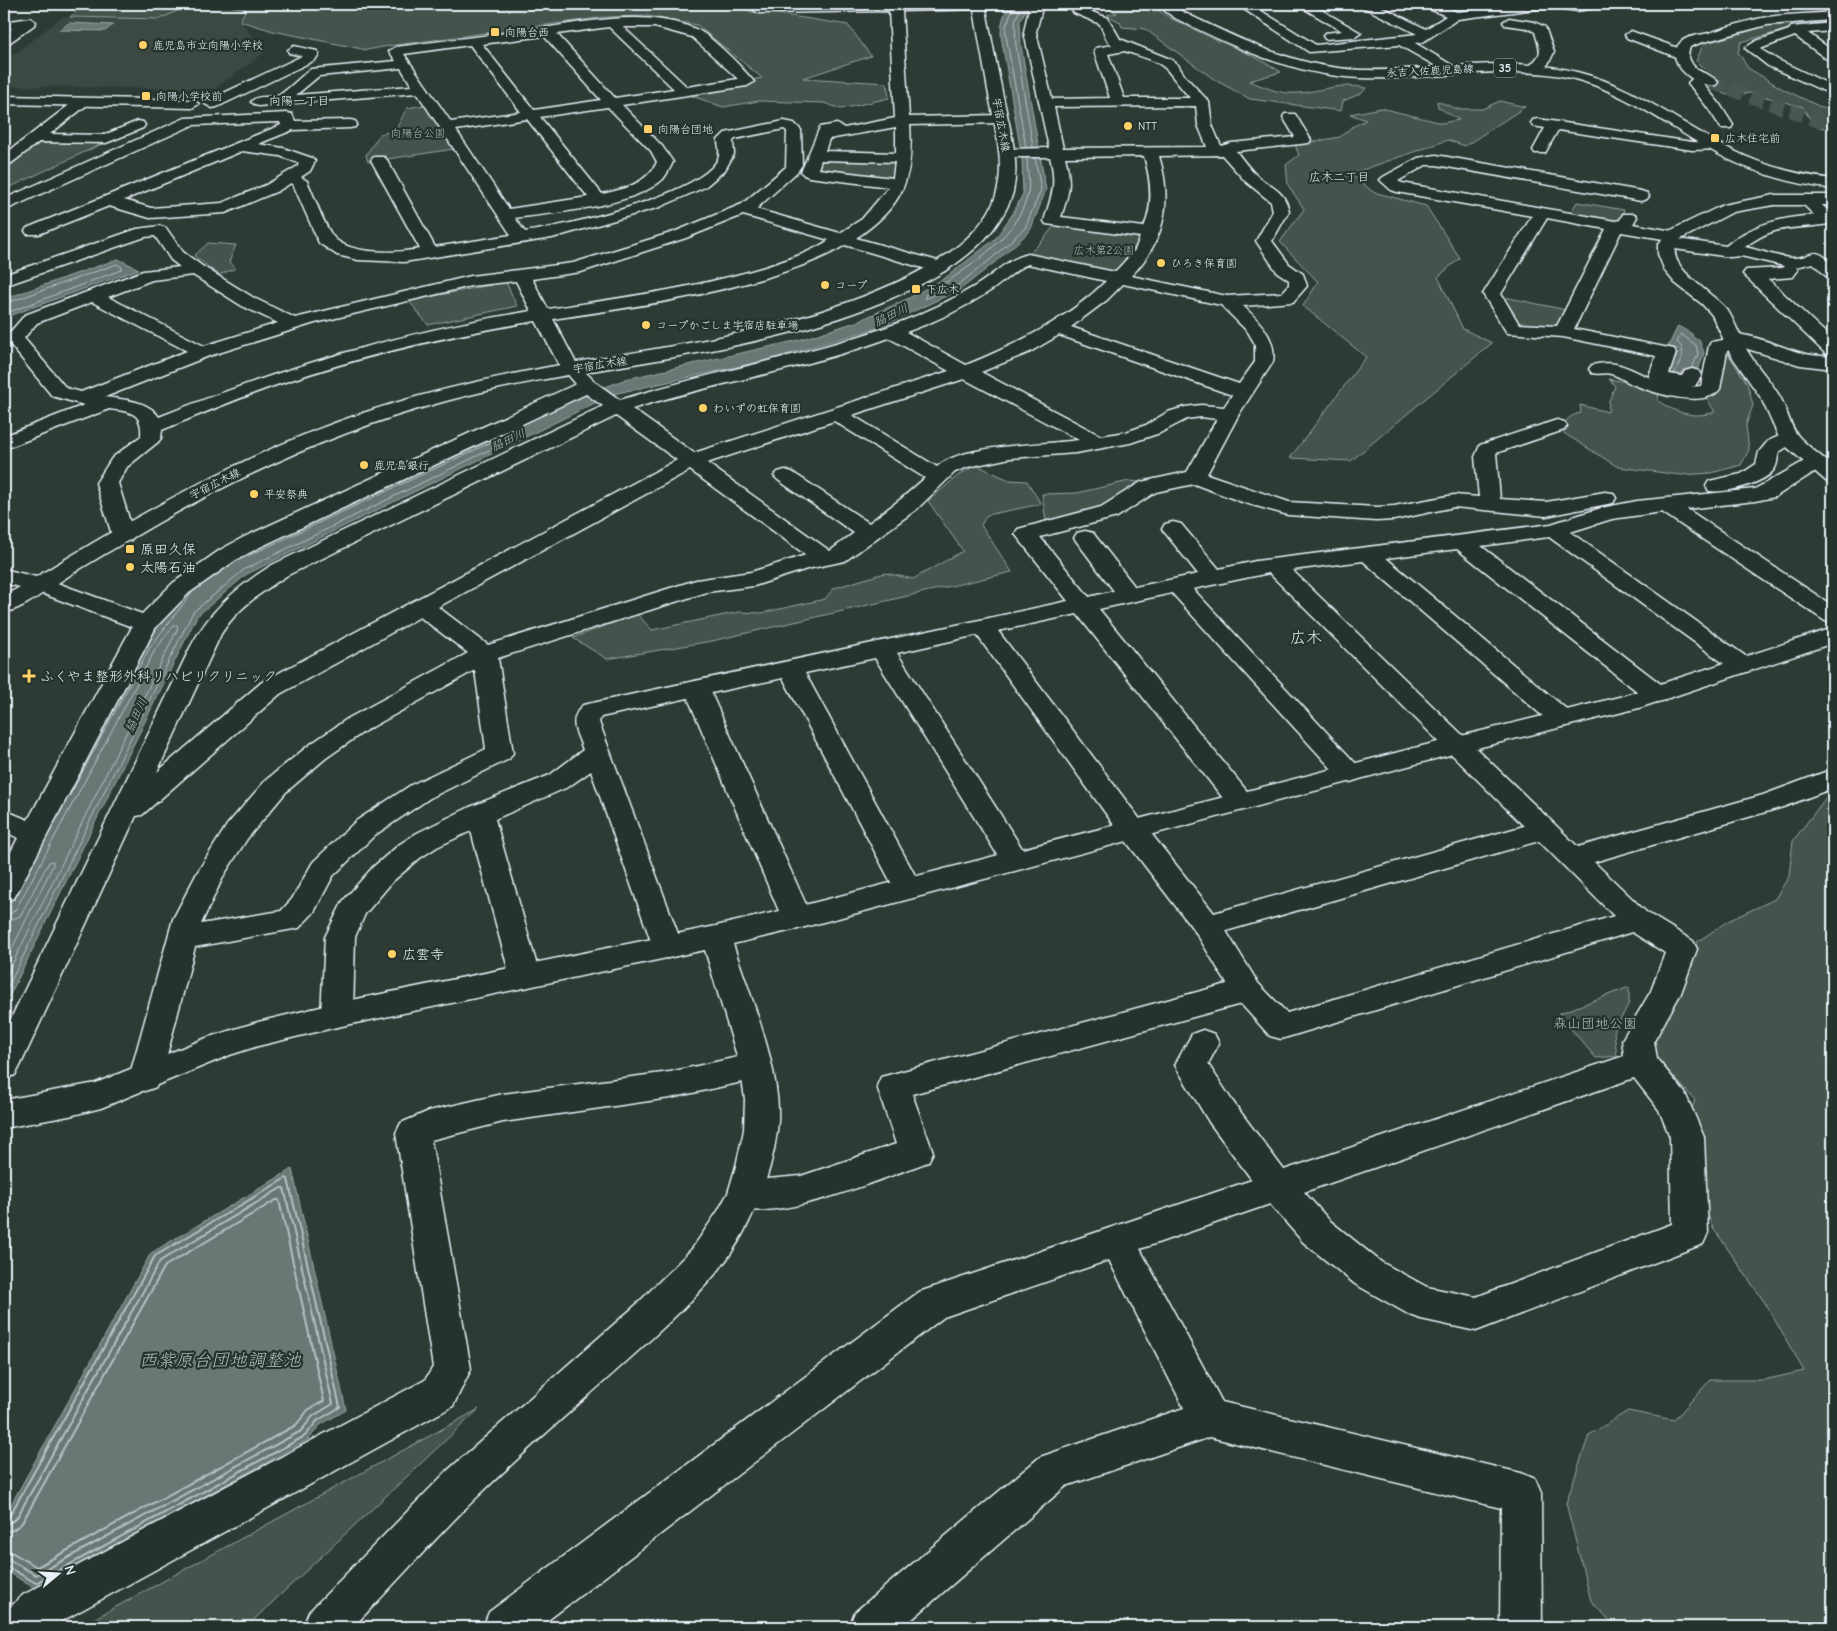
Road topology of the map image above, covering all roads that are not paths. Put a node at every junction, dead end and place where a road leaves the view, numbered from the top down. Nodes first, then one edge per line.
1 (749, 4) edge
2 (1032, 4) edge
3 (1037, 4) edge
4 (1073, 4) edge
5 (1168, 4) edge
6 (1242, 4) edge
7 (1302, 4) edge
8 (1367, 4) edge
9 (1429, 4) edge
10 (1495, 4) edge
11 (1548, 4) edge
12 (1555, 4) edge
13 (1596, 4) edge
14 (1004, 5) edge
15 (895, 6) edge
16 (979, 6) edge
17 (1455, 16) junction
18 (1508, 16) junction
19 (1833, 16) edge
20 (612, 23) junction
21 (4, 26) edge
22 (1833, 27) edge
23 (1795, 30) junction
24 (547, 31) junction
25 (1426, 34) junction
26 (1631, 35) dead end
27 (1298, 39) junction
28 (4, 40) edge
29 (473, 41) junction
30 (1402, 41) junction
31 (1124, 47) junction
32 (294, 50) dead end
33 (1681, 54) junction
34 (1833, 57) edge
35 (405, 64) junction
36 (1534, 69) junction
37 (1450, 70) junction
38 (421, 89) junction
39 (684, 91) junction
40 (1833, 92) edge
41 (283, 100) junction
42 (5, 102) edge
43 (82, 102) junction
44 (611, 102) junction
45 (1202, 102) junction
46 (1046, 103) junction
47 (1119, 103) junction
48 (190, 104) junction
49 (212, 104) junction
50 (530, 114) junction
51 (1290, 118) dead end
52 (819, 119) dead end
53 (1000, 119) junction
54 (902, 121) junction
55 (864, 122) dead end
56 (1538, 123) dead end
57 (350, 124) dead end
58 (1554, 125) junction
59 (1726, 125) dead end
60 (288, 126) junction
61 (447, 126) junction
62 (789, 126) junction
63 (822, 136) junction
64 (35, 138) junction
65 (1715, 146) junction
66 (239, 147) junction
67 (1540, 150) dead end
68 (1223, 151) junction
69 (1150, 152) junction
70 (1012, 153) junction
71 (1054, 153) junction
72 (815, 155) junction
73 (903, 158) junction
74 (379, 160) dead end
75 (4, 162) edge
76 (289, 178) junction
77 (1649, 180) dead end
78 (898, 183) junction
79 (1833, 184) edge
80 (1641, 196) junction
81 (597, 199) junction
82 (108, 200) junction
83 (1807, 200) junction
84 (1833, 200) edge
85 (4, 205) edge
86 (743, 210) junction
87 (1542, 213) junction
88 (506, 214) junction
89 (202, 217) dead end
90 (1616, 226) junction
91 (33, 231) junction
92 (151, 232) junction
93 (1828, 232) edge
94 (1151, 233) junction
95 (521, 238) junction
96 (842, 239) junction
97 (1670, 239) junction
98 (1730, 252) junction
99 (431, 254) junction
100 (64, 260) junction
101 (1792, 264) junction
102 (939, 267) junction
103 (196, 270) junction
104 (1833, 273) edge
105 (521, 274) junction
106 (1119, 279) junction
107 (4, 281) edge
108 (93, 296) junction
109 (395, 299) junction
110 (1227, 300) junction
111 (542, 315) junction
112 (294, 324) junction
113 (1057, 328) junction
114 (891, 332) junction
115 (1562, 332) junction
116 (421, 338) junction
117 (1733, 342) junction
118 (1833, 350) edge
119 (202, 352) junction
120 (1833, 363) edge
121 (1599, 368) dead end
122 (572, 369) junction
123 (966, 372) junction
124 (1692, 375) dead end
125 (590, 388) junction
126 (1243, 392) junction
127 (82, 399) junction
128 (107, 403) junction
129 (616, 405) junction
130 (836, 414) junction
131 (1230, 414) junction
132 (1557, 426) dead end
133 (152, 427) junction
134 (1788, 438) junction
135 (1097, 442) junction
136 (4, 443) edge
137 (691, 461) junction
138 (1824, 470) edge
139 (786, 476) dead end
140 (938, 477) junction
141 (1195, 477) junction
142 (1490, 503) junction
143 (1666, 505) junction
144 (1173, 529) dead end
145 (1553, 530) junction
146 (869, 533) junction
147 (124, 535) junction
148 (1085, 538) dead end
149 (1462, 542) junction
150 (1368, 554) junction
151 (824, 558) junction
152 (1274, 566) junction
153 (4, 576) edge
154 (1214, 578) junction
155 (41, 584) junction
156 (1177, 586) junction
157 (1130, 596) junction
158 (4, 606) edge
159 (422, 606) junction
160 (1084, 606) junction
161 (1833, 616) edge
162 (146, 624) junction
163 (984, 628) junction
164 (1833, 635) edge
165 (882, 649) junction
166 (485, 654) junction
167 (1742, 665) junction
168 (792, 669) junction
169 (696, 689) junction
170 (1656, 694) junction
171 (1562, 719) junction
172 (1457, 745) junction
173 (596, 754) junction
174 (1350, 773) junction
175 (1833, 778) edge
176 (1240, 801) junction
177 (124, 814) junction
178 (480, 814) junction
179 (4, 819) edge
180 (1132, 829) junction
181 (1544, 830) junction
182 (34, 835) junction
183 (1573, 858) junction
184 (1015, 860) junction
185 (908, 888) junction
186 (4, 891) edge
187 (797, 918) junction
188 (1636, 920) junction
189 (1207, 926) junction
190 (716, 937) junction
191 (182, 938) junction
192 (668, 947) junction
193 (525, 976) junction
194 (1246, 991) junction
195 (337, 1015) junction
196 (1203, 1043) dead end
197 (1641, 1063) junction
198 (4, 1066) edge
199 (756, 1066) junction
200 (145, 1078) junction
201 (4, 1114) edge
202 (1277, 1187) junction
203 (744, 1196) junction
204 (1117, 1240) junction
205 (1210, 1418) junction
206 (882, 1624) edge
207 (20, 1627) edge
208 (324, 1627) edge
209 (504, 1627) edge
210 (1521, 1627) edge

1 - 15 street
2 - 14 street
3 - 46 street
4 - 31 street
5 - 37 street, 永吉入佐鹿児島線 / 35
6 - 27 street
7 - 27 street
8 - 25 street
9 - 17 street
10 - 18 street
11 - 18 street
12 - 13 street
14 - 16 street
15 - 16 street
15 - 54 street
16 - 53 street, 宇宿広木線
17 - 18 street
17 - 25 street
18 - 36 street
19 - 33 street
20 - 24 street
20 - 39 street
20 - 39 street
21 - 28 street
22 - 23 street
23 - 34 street
23 - 40 street
24 - 29 street
24 - 44 street
25 - 30 street
26 - 33 street
27 - 30 street
29 - 35 street
29 - 50 street
30 - 37 street
31 - 45 street
31 - 47 street
32 - 49 street
33 - 59 street
35 - 38 street
35 - 41 street
36 - 37 street, 永吉入佐鹿児島線 / 35
36 - 65 street, 永吉入佐鹿児島線 / 35
38 - 41 street
38 - 61 street
39 - 44 street
41 - 49 street
42 - 43 street
43 - 48 street
43 - 64 street
44 - 50 street
44 - 81 street
45 - 47 street
45 - 68 street
46 - 47 street
46 - 71 street
48 - 49 street
48 - 64 street
50 - 61 street
50 - 81 street
51 - 68 street
52 - 62 street
53 - 54 street
53 - 70 street, 宇宿広木線
54 - 63 street
54 - 73 street
55 - 63 street
56 - 58 street
57 - 60 street
58 - 65 street
58 - 67 street
60 - 66 street
60 - 85 street
61 - 88 street
62 - 86 street
62 - 95 street
63 - 72 street
64 - 75 street
65 - 79 street, 永吉入佐鹿児島線 / 35
66 - 76 street
66 - 82 street
68 - 69 street
68 - 110 street
69 - 71 street
69 - 94 street
70 - 71 street
70 - 102 street, 宇宿広木線
71 - 94 street
72 - 73 street
72 - 78 street
73 - 78 street
74 - 99 street
76 - 82 street
76 - 99 street
77 - 80 street
78 - 96 street
80 - 87 street
80 - 90 street
81 - 88 street
82 - 91 street
83 - 84 street
83 - 93 street
83 - 97 street
85 - 91 street
86 - 96 street
86 - 105 street
87 - 90 street
87 - 115 street
88 - 95 street
89 - 92 street
90 - 97 street
90 - 115 street
91 - 100 street
92 - 100 street
92 - 103 street
93 - 98 street
93 - 101 street
93 - 104 street
94 - 106 street
95 - 99 street
96 - 102 street
96 - 111 street
97 - 98 street
97 - 117 street
98 - 101 street
100 - 107 street
101 - 118 street
102 - 122 street, 宇宿広木線
103 - 108 street
103 - 112 street
105 - 109 street
105 - 111 street
106 - 110 street
106 - 113 street
106 - 114 street
108 - 119 street
108 - 127 street
109 - 112 street
109 - 116 street
110 - 126 street
111 - 116 street
111 - 122 street
112 - 119 street
113 - 123 street
113 - 126 street
114 - 123 street
114 - 129 street
115 - 124 street
116 - 133 street
117 - 120 street
117 - 121 street
117 - 134 street
119 - 127 street
122 - 125 street
122 - 147 street, 宇宿広木線
123 - 130 street
123 - 135 street
125 - 129 street
125 - 162 street
126 - 131 street
127 - 128 street
128 - 133 street
128 - 136 street
129 - 137 street
129 - 177 street
130 - 137 street
130 - 140 street
131 - 135 street
131 - 141 street
132 - 142 street
133 - 147 street
134 - 138 street
134 - 142 street
135 - 140 street
137 - 151 street
137 - 159 street
138 - 143 street
139 - 146 street
140 - 146 street
141 - 142 street
141 - 160 street
143 - 145 street
143 - 161 street
144 - 154 street
145 - 149 street
145 - 167 street
146 - 151 street
147 - 155 street, 宇宿広木線
148 - 157 street
149 - 150 street
149 - 170 street
150 - 152 street
150 - 171 street
151 - 166 street
152 - 154 street
152 - 172 street
153 - 155 street
154 - 156 street
155 - 158 street, 宇宿広木線
155 - 162 street
156 - 157 street
156 - 174 street
157 - 160 street
159 - 166 street
159 - 177 street
160 - 163 street
160 - 176 street
162 - 182 street
163 - 165 street
163 - 180 street
164 - 167 street
165 - 168 street
165 - 184 street
166 - 191 street
166 - 191 street
167 - 170 street
168 - 169 street
168 - 185 street
169 - 173 street
169 - 187 street
170 - 171 street
171 - 172 street
172 - 174 street
172 - 181 street
173 - 178 street
173 - 192 street
174 - 176 street
175 - 183 street
176 - 180 street
177 - 198 street
178 - 193 street
178 - 195 street
179 - 182 street
180 - 184 street
180 - 189 street
181 - 183 street
181 - 189 street
182 - 186 street
183 - 188 street
184 - 185 street
185 - 187 street
187 - 190 street
188 - 194 street
188 - 197 street
189 - 194 street
190 - 192 street
190 - 199 street
191 - 200 street
192 - 193 street
193 - 195 street
194 - 203 street
195 - 200 street
196 - 202 street
197 - 202 street
197 - 202 street
199 - 203 street
199 - 207 street
200 - 201 street
202 - 204 street
203 - 208 street
204 - 205 street
204 - 209 street
205 - 206 street
205 - 210 street

